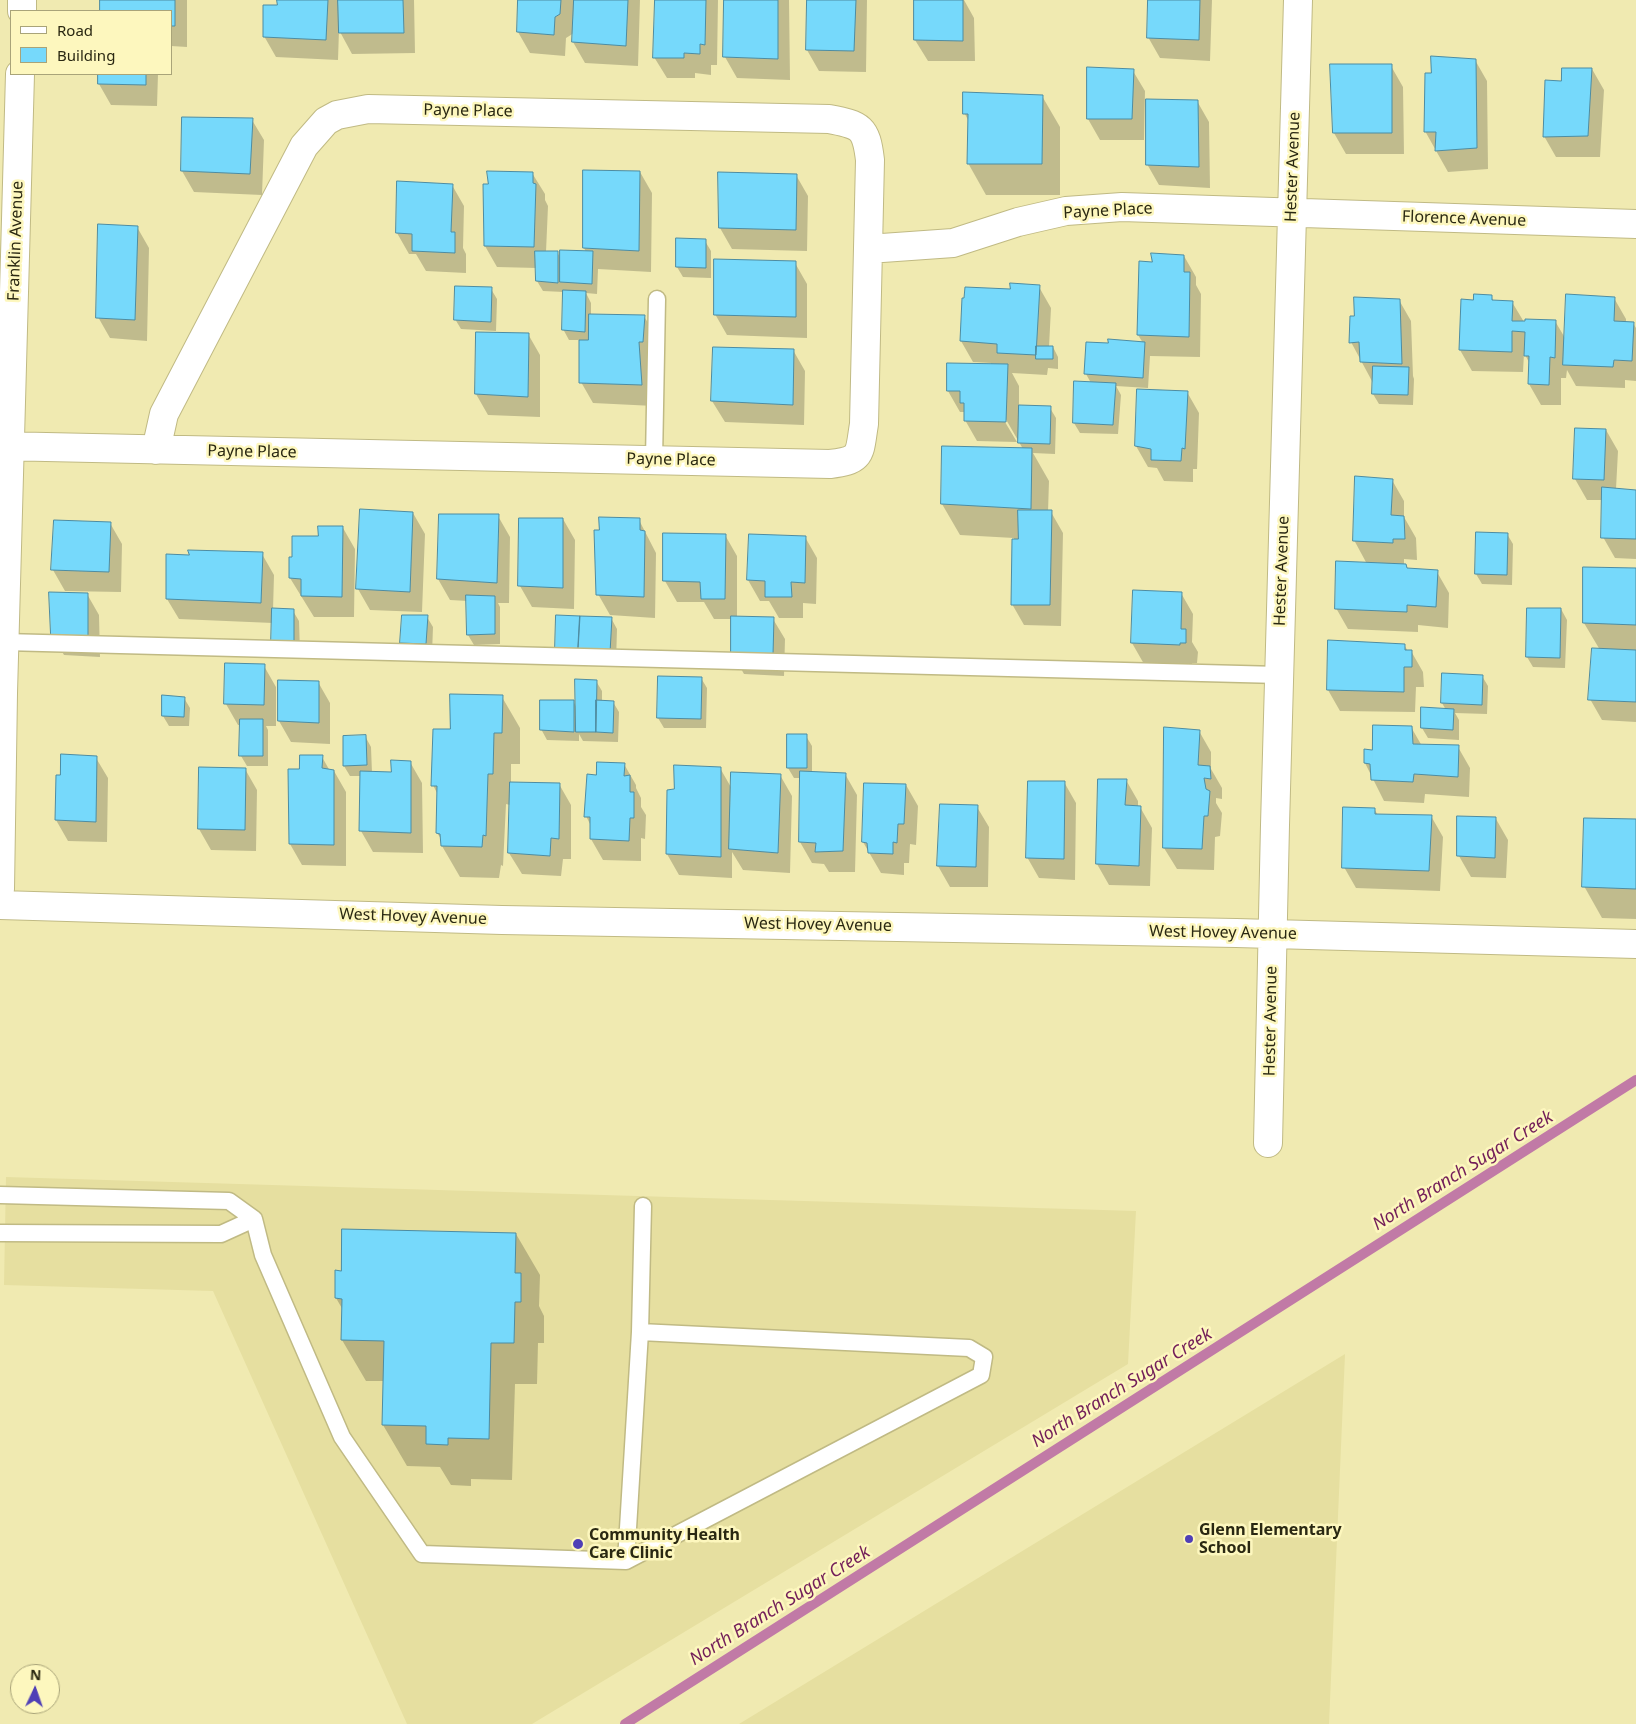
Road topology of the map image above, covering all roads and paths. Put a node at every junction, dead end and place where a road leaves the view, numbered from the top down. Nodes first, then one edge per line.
1 (1298, 0) edge
2 (20, 75) edge
3 (1292, 213) junction
4 (1636, 224) edge
5 (868, 249) junction
6 (657, 299) dead end
7 (5, 446) edge
8 (156, 450) junction
9 (654, 460) junction
10 (4, 642) junction
11 (1279, 675) junction
12 (1, 693) edge
13 (0, 889) edge
14 (0, 905) edge
15 (1273, 934) junction
16 (1636, 944) edge
17 (1268, 1143) dead end
18 (0, 1195) edge
19 (644, 1206) dead end
20 (254, 1219) junction
21 (0, 1233) edge
22 (640, 1332) junction
23 (626, 1561) junction

1 - 3 street, Hester Avenue
2 - 7 street, Franklin Avenue
3 - 4 street, Florence Avenue
3 - 5 street, Payne Place
3 - 11 street, Hester Avenue
5 - 8 street, Payne Place
5 - 9 street, Payne Place
6 - 9 lane
7 - 8 street, Payne Place
7 - 10 street, Franklin Avenue
8 - 9 street, Payne Place
10 - 11 lane
10 - 12 street, Franklin Avenue
11 - 15 street, Hester Avenue
12 - 13 street, Franklin Avenue
14 - 15 street, West Hovey Avenue
15 - 16 street, West Hovey Avenue
15 - 17 street, Hester Avenue
18 - 20 lane
19 - 22 lane
20 - 21 lane
20 - 23 lane
22 - 23 lane
22 - 23 lane

